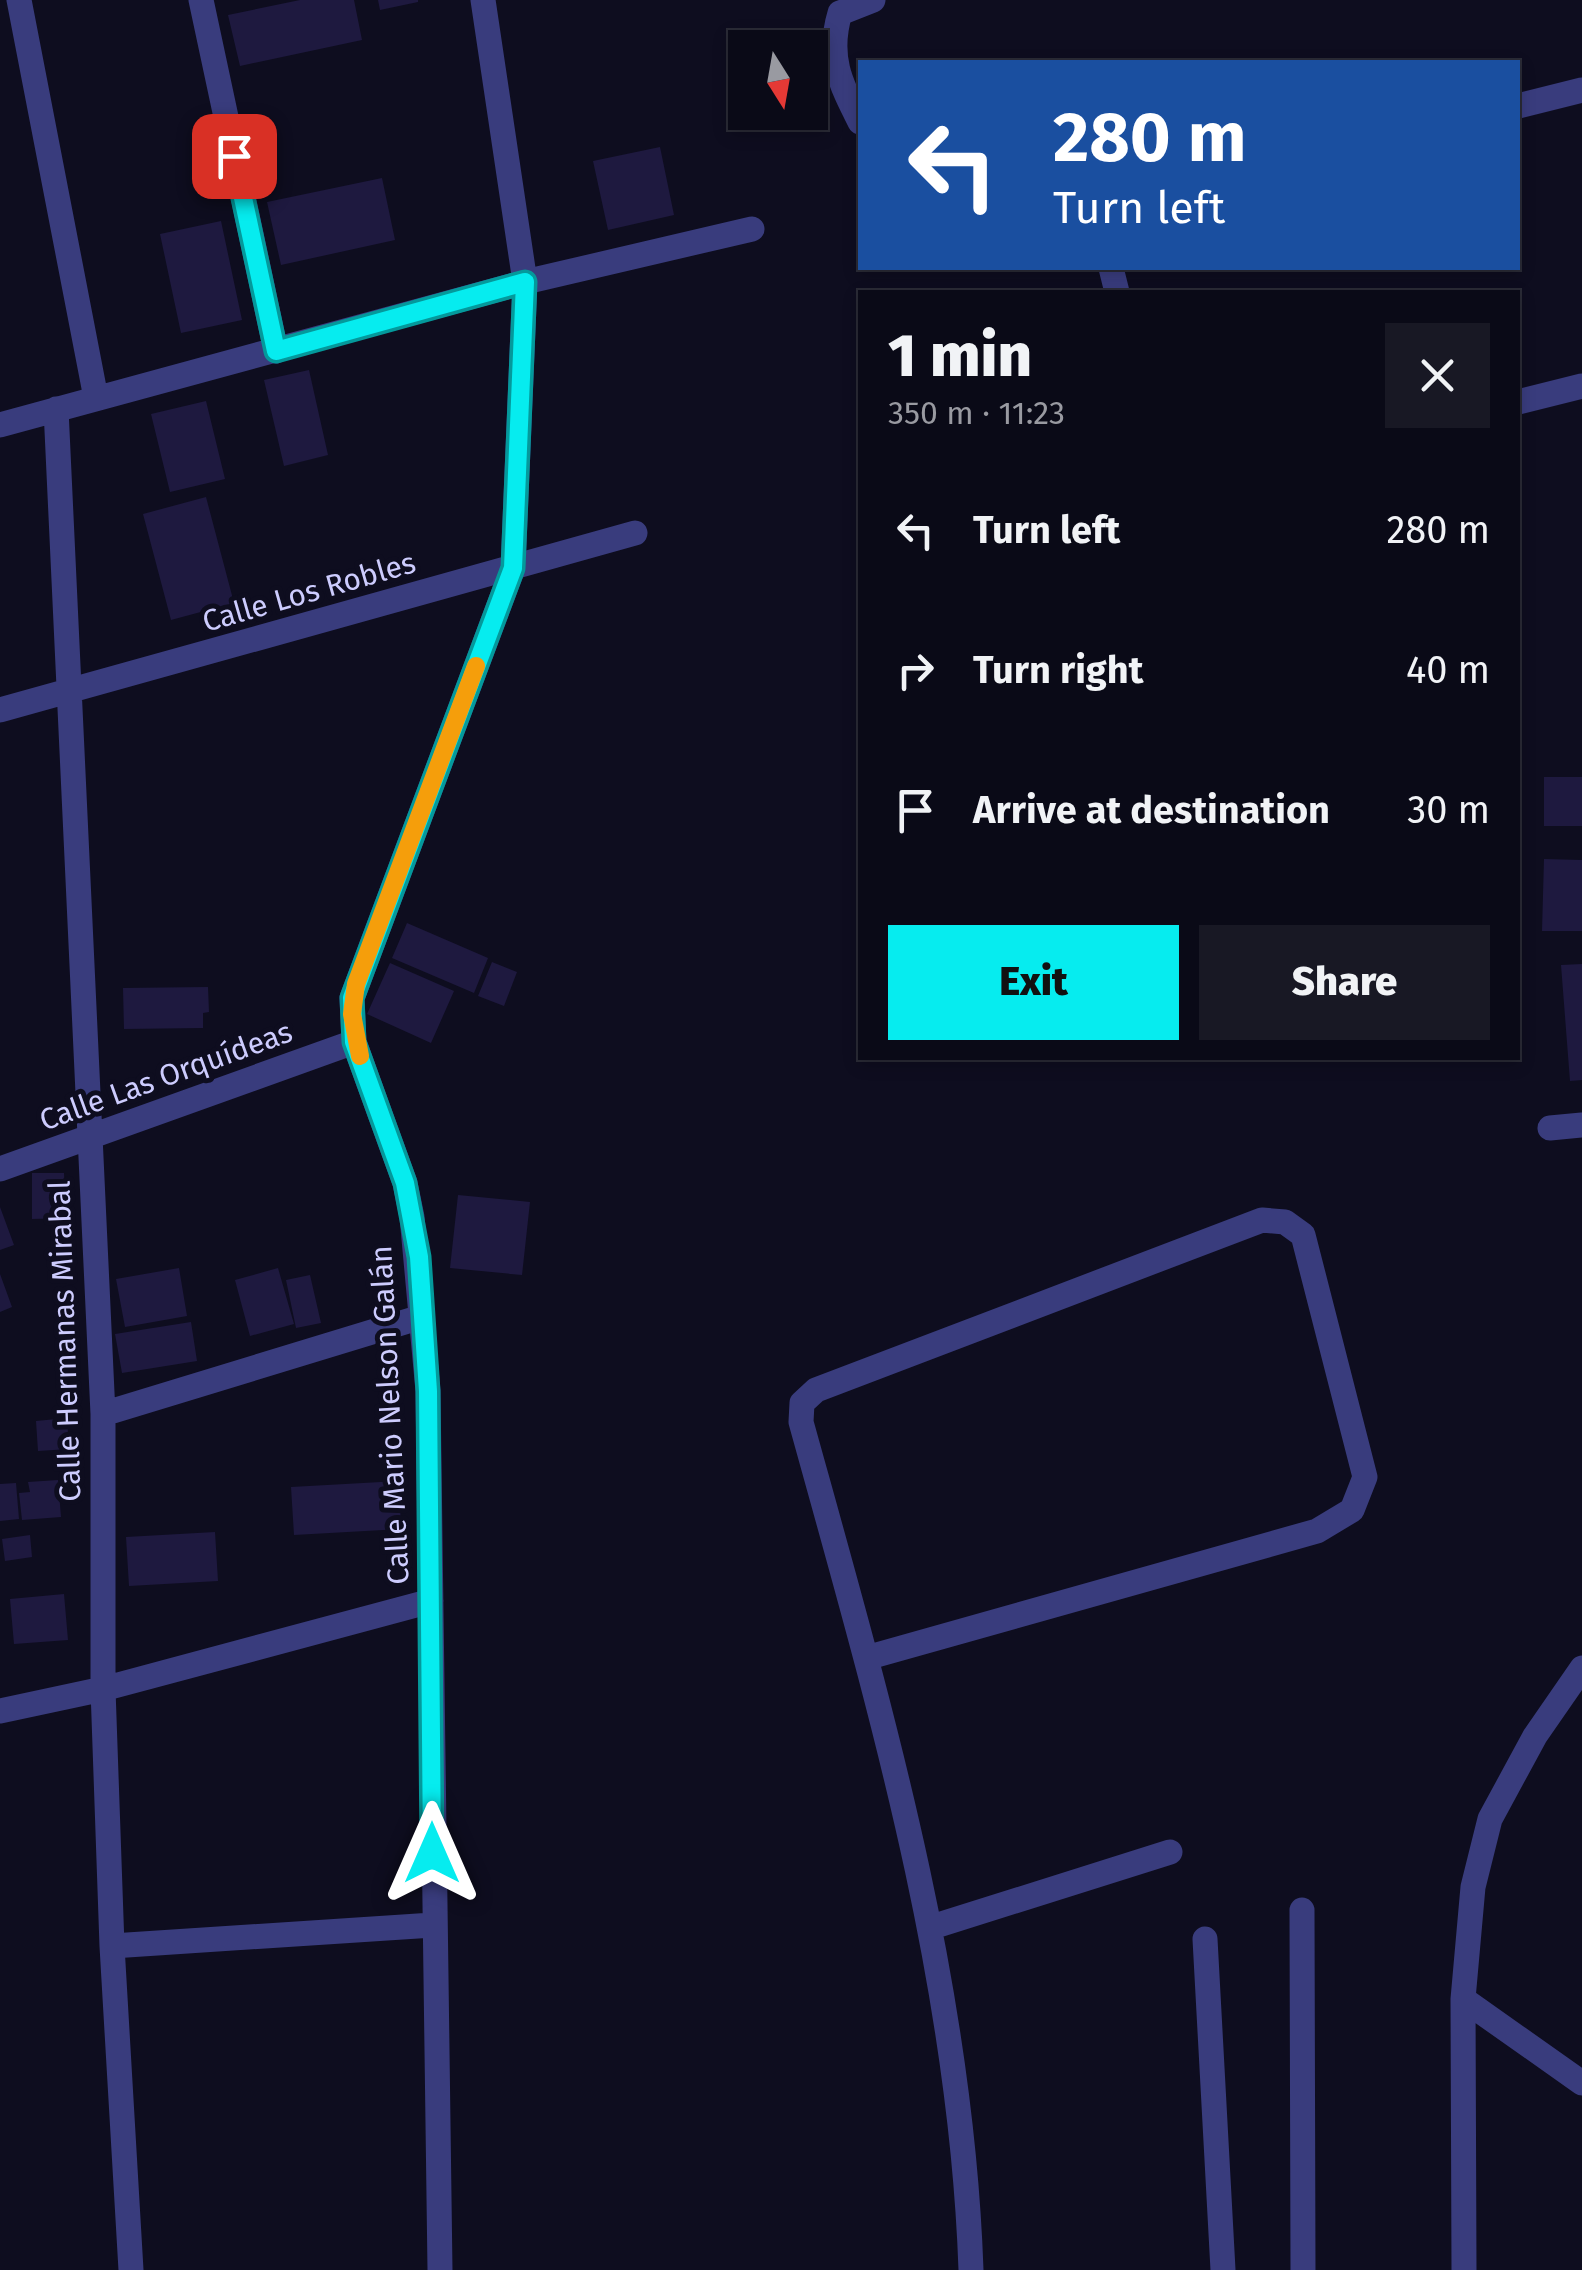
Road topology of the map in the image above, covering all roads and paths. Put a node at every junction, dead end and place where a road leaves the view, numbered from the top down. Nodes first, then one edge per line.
1 (19, 0) edge
2 (201, 0) edge
3 (483, 0) edge
4 (873, 0) edge
5 (1582, 90) edge
6 (1520, 106) edge
7 (858, 118) edge
8 (752, 229) dead end
9 (525, 282) junction
10 (276, 351) junction
11 (1582, 386) edge
12 (96, 398) junction
13 (1520, 402) edge
14 (56, 409) junction
15 (0, 425) edge
16 (635, 534) dead end
17 (513, 568) junction
18 (70, 692) junction
19 (0, 710) edge
20 (354, 1042) junction
21 (1582, 1125) edge
22 (1550, 1128) dead end
23 (90, 1139) junction
24 (0, 1169) edge
25 (422, 1317) junction
26 (103, 1414) junction
27 (432, 1601) junction
28 (866, 1658) junction
29 (1582, 1668) edge
30 (103, 1689) junction
31 (0, 1711) edge
32 (1170, 1852) dead end
33 (1302, 1910) dead end
34 (433, 1926) junction
35 (932, 1927) junction
36 (1205, 1939) dead end
37 (112, 1946) junction
38 (1464, 1999) junction
39 (1582, 2083) edge
40 (132, 2270) edge
41 (440, 2270) edge
42 (971, 2270) edge
43 (1223, 2270) edge
44 (1303, 2270) edge
45 (1464, 2270) edge

1 - 12 street
2 - 10 street
3 - 9 street, Calle Mario Nelson Galán
4 - 7 street
5 - 6 street
8 - 9 street
9 - 10 street
9 - 17 street, Calle Mario Nelson Galán
10 - 12 street
11 - 13 street
12 - 14 street
14 - 15 street
14 - 18 street, Calle Hermanas Mirabal
16 - 17 street, Calle Los Robles
17 - 18 street, Calle Los Robles
17 - 20 street, Calle Mario Nelson Galán
18 - 19 street, Calle Los Robles
18 - 23 street, Calle Hermanas Mirabal
20 - 23 street, Calle Las Orquídeas
20 - 25 street, Calle Mario Nelson Galán
21 - 22 street
23 - 24 street, Calle Las Orquídeas
23 - 26 street, Calle Hermanas Mirabal
25 - 26 street
25 - 27 street, Calle Mario Nelson Galán
26 - 30 street, Calle Hermanas Mirabal
27 - 30 street
27 - 34 street, Calle Mario Nelson Galán
28 - 28 street
28 - 35 street
29 - 38 street
30 - 31 street
30 - 37 street, Calle Hermanas Mirabal
32 - 35 street
33 - 44 street
34 - 37 street
34 - 41 street, Calle Mario Nelson Galán
35 - 42 street
36 - 43 street
37 - 40 street, Calle Hermanas Mirabal
38 - 39 street
38 - 45 street

